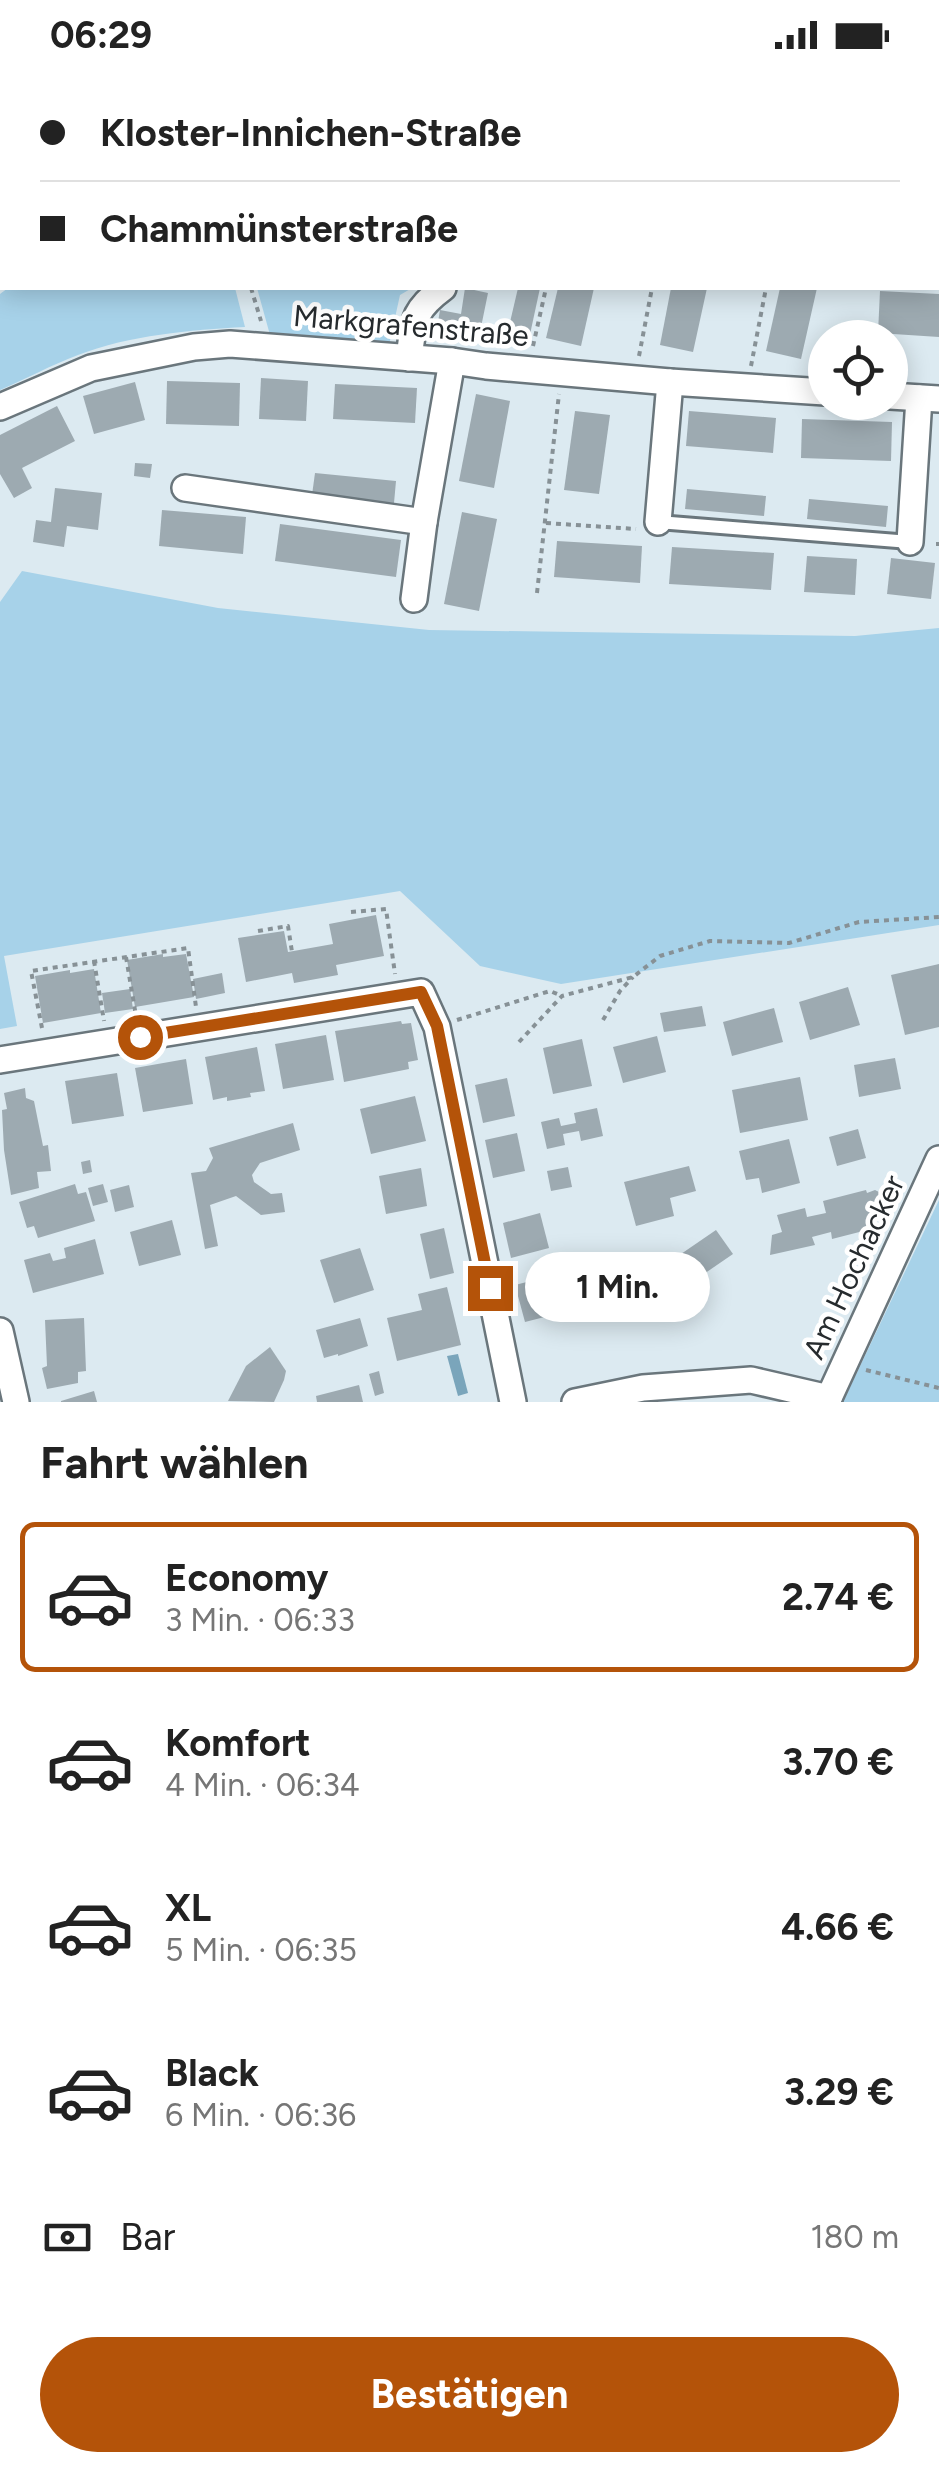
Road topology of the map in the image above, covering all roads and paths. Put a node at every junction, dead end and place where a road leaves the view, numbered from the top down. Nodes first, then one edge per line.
1 (252, 290) edge
2 (441, 290) edge
3 (546, 290) edge
4 (652, 290) edge
5 (766, 290) edge
6 (267, 347) junction
7 (408, 358) junction
8 (452, 361) junction
9 (528, 369) junction
10 (562, 372) junction
11 (634, 378) junction
12 (670, 382) junction
13 (747, 387) junction
14 (808, 391) edge
15 (929, 399) edge
16 (0, 406) edge
17 (185, 488) dead end
18 (424, 522) junction
19 (546, 522) junction
20 (658, 522) junction
21 (929, 543) edge
22 (537, 593) dead end
23 (414, 598) dead end
24 (351, 912) dead end
25 (939, 917) edge
26 (258, 930) dead end
27 (292, 952) dead end
28 (126, 957) junction
29 (94, 962) junction
30 (633, 977) junction
31 (410, 993) junction
32 (562, 996) junction
33 (603, 1020) dead end
34 (437, 1026) junction
35 (199, 1028) junction
36 (140, 1037) junction
37 (107, 1042) junction
38 (519, 1042) dead end
39 (47, 1052) junction
40 (0, 1060) edge
41 (939, 1159) edge
42 (0, 1331) edge
43 (844, 1365) junction
44 (939, 1388) edge
45 (828, 1400) edge
46 (16, 1402) edge
47 (513, 1402) edge
48 (576, 1402) edge

1 - 6 path
2 - 7 street
3 - 9 path
4 - 11 path
5 - 13 path
6 - 7 street, Markgrafenstraße
6 - 16 street, Markgrafenstraße
7 - 8 street, Markgrafenstraße
8 - 9 street, Markgrafenstraße
8 - 18 street
9 - 10 street, Markgrafenstraße
10 - 11 street, Markgrafenstraße
10 - 19 path
11 - 12 street, Markgrafenstraße
12 - 13 street, Markgrafenstraße
12 - 20 street
13 - 14 street, Markgrafenstraße
15 - 21 street
17 - 18 street
18 - 23 street
19 - 20 path
19 - 22 path
20 - 21 lane
24 - 31 path
25 - 30 path
26 - 27 path
28 - 29 path
28 - 35 path
28 - 36 path
29 - 37 path
29 - 39 path
30 - 32 path
30 - 33 path
31 - 34 street
31 - 35 street
32 - 34 path
32 - 38 path
34 - 47 street
35 - 36 street
36 - 37 street
37 - 39 street
39 - 40 street
41 - 43 street, Am Hochacker
42 - 46 street
43 - 44 path
43 - 45 street, Am Hochacker
45 - 48 street

